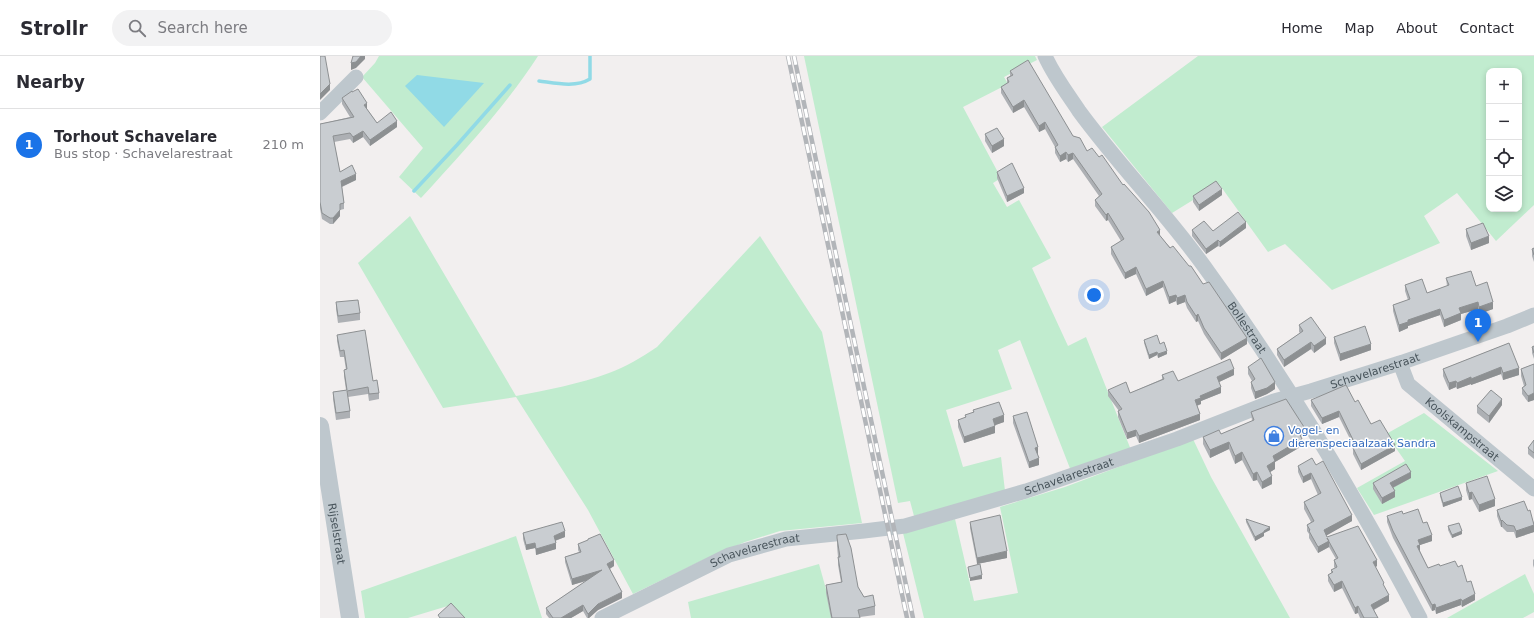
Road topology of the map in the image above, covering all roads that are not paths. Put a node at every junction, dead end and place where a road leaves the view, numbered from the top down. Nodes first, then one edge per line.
1 (1045, 56) edge
2 (356, 78) dead end
3 (320, 113) edge
4 (1534, 315) edge
5 (1400, 363) junction
6 (1292, 396) junction
7 (320, 426) edge
8 (1534, 489) edge
9 (350, 618) edge
10 (602, 618) edge
11 (1420, 618) edge

1 - 6 street, Bollestraat
2 - 3 street
4 - 5 street, Schavelarestraat
5 - 6 street, Schavelarestraat
5 - 8 street, Koolskampstraat
6 - 10 street, Schavelarestraat
6 - 11 street, Bollestraat
7 - 9 street, Rijselstraat

